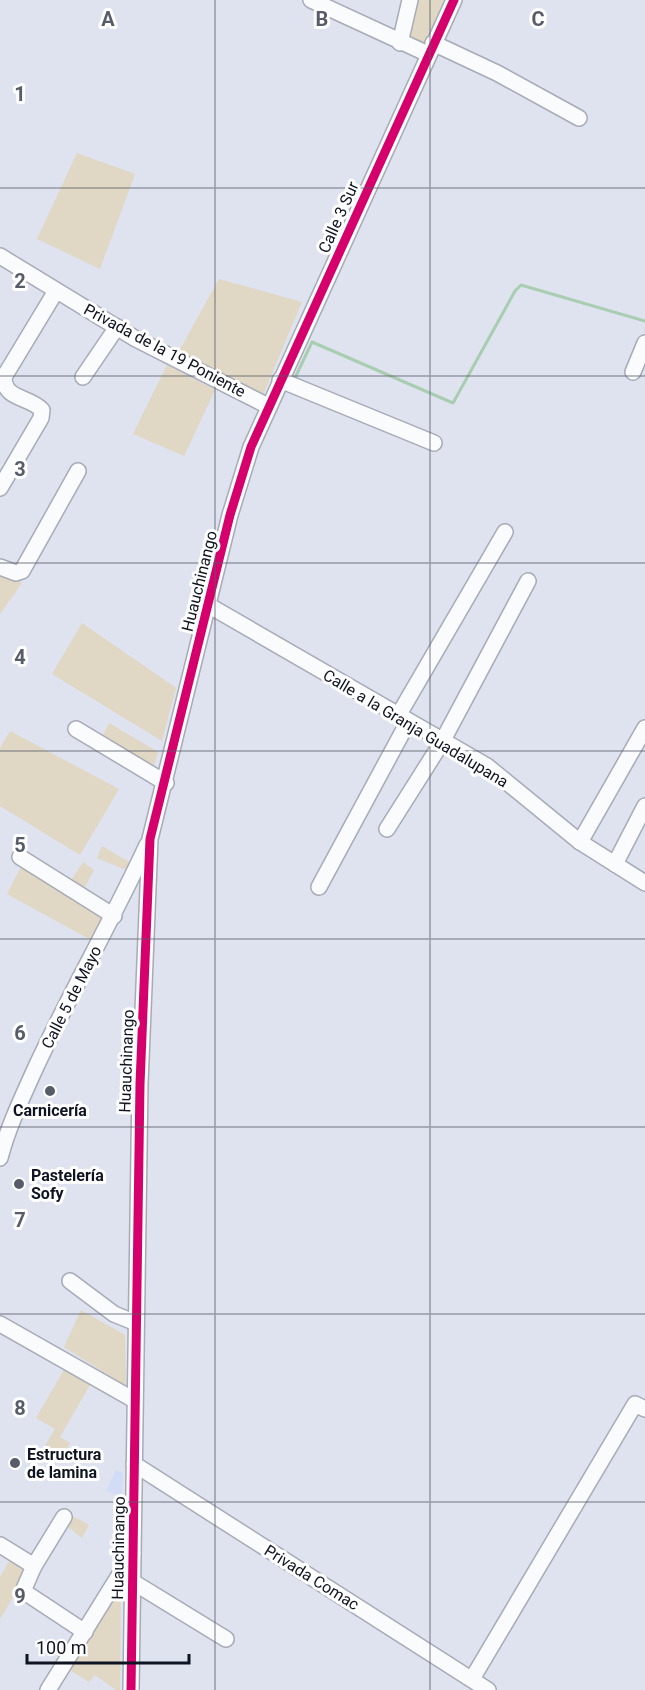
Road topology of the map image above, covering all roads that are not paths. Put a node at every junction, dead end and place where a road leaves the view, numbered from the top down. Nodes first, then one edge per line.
1 (311, 0) edge
2 (410, 0) edge
3 (454, 0) edge
4 (400, 43) junction
5 (431, 48) junction
6 (579, 118) dead end
7 (0, 256) edge
8 (56, 291) junction
9 (117, 327) junction
10 (645, 343) edge
11 (633, 372) dead end
12 (83, 377) dead end
13 (280, 381) junction
14 (268, 406) junction
15 (434, 443) dead end
16 (251, 447) joint
17 (78, 471) dead end
18 (0, 488) edge
19 (505, 532) dead end
20 (0, 567) edge
21 (528, 581) dead end
22 (208, 605) junction
23 (403, 719) junction
24 (645, 728) edge
25 (76, 729) dead end
26 (442, 742) junction
27 (166, 783) junction
28 (645, 806) edge
29 (387, 828) dead end
30 (150, 839) junction
31 (580, 842) junction
32 (20, 857) dead end
33 (615, 864) junction
34 (645, 883) edge
35 (319, 887) dead end
36 (114, 916) junction
37 (3, 1130) edge
38 (0, 1158) edge
39 (70, 1281) dead end
40 (136, 1323) junction
41 (0, 1324) edge
42 (134, 1400) junction
43 (645, 1409) edge
44 (134, 1464) junction
45 (64, 1517) dead end
46 (0, 1545) edge
47 (133, 1553) junction
48 (34, 1566) junction
49 (133, 1582) junction
50 (85, 1632) junction
51 (226, 1639) dead end
52 (472, 1679) junction
53 (48, 1690) edge
54 (131, 1690) edge
55 (488, 1690) edge

1 - 4 street
2 - 4 street
3 - 5 street, Calle 3 Sur
4 - 5 street
5 - 6 street
5 - 13 street, Calle 3 Sur
7 - 8 street, Privada de la 19 Poniente
8 - 9 street, Privada de la 19 Poniente
8 - 18 street
9 - 12 street
9 - 14 street, Privada de la 19 Poniente
10 - 11 street
13 - 14 street, Calle 3 Sur
13 - 15 street
14 - 16 street, Calle 3 Sur
16 - 22 street, Huauchinango
17 - 20 street
19 - 23 street
21 - 26 street
22 - 23 street, Calle a la Granja Guadalupana
22 - 27 street, Huauchinango
23 - 26 street, Calle a la Granja Guadalupana
23 - 35 street
24 - 31 street
25 - 27 street
26 - 29 street
26 - 31 street, Calle a la Granja Guadalupana
27 - 30 street, Huauchinango
28 - 33 street
30 - 36 street, Calle 5 de Mayo
30 - 40 street, Huauchinango
31 - 33 street, Calle a la Granja Guadalupana
32 - 36 street
33 - 34 street, Calle a la Granja Guadalupana
36 - 37 street, Calle 5 de Mayo
37 - 38 street, Calle 5 de Mayo
39 - 40 street
40 - 42 street, Huauchinango
41 - 42 street
42 - 44 street, Huauchinango
43 - 52 street
44 - 47 street, Huauchinango
44 - 52 street, Privada Comac
45 - 48 street
46 - 48 street
47 - 49 street, Huauchinango
47 - 50 street
48 - 50 street
49 - 51 street
49 - 54 street, Huauchinango
50 - 53 street
52 - 55 street, Privada Comac

